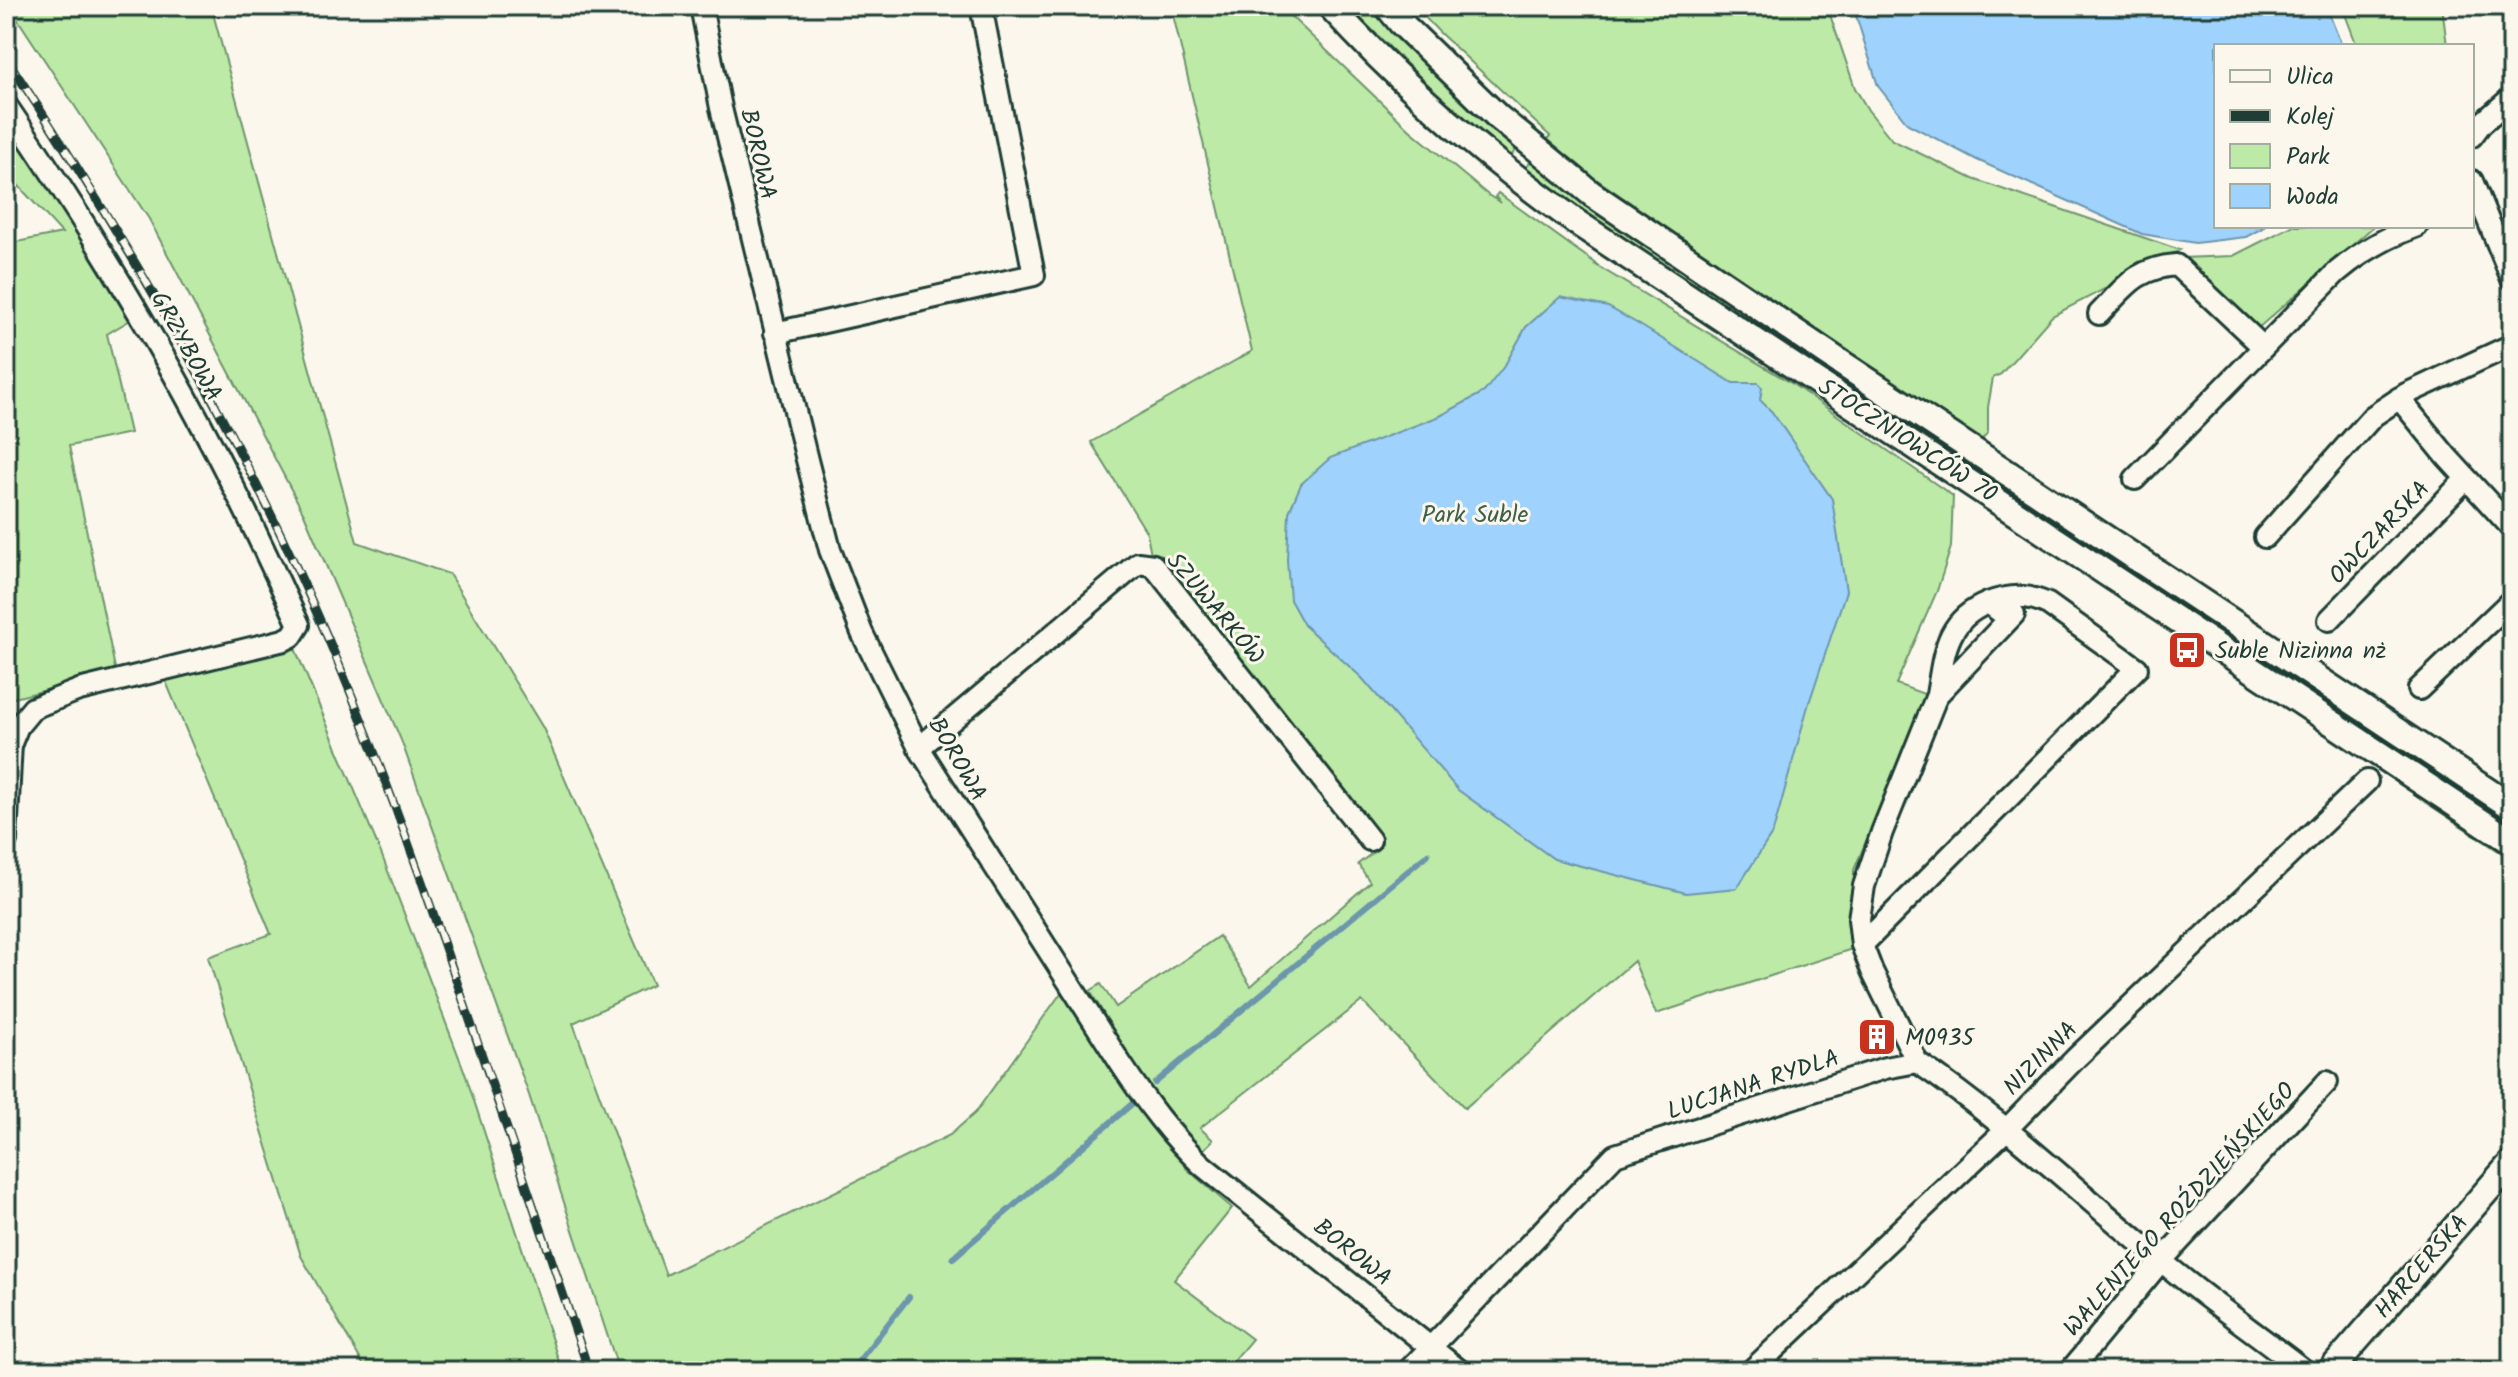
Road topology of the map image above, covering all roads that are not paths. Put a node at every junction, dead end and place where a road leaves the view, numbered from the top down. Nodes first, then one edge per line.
1 (701, 6) edge
2 (981, 6) edge
3 (1330, 6) edge
4 (1387, 6) edge
5 (2512, 97) edge
6 (6, 105) edge
7 (2474, 133) edge
8 (2476, 205) edge
9 (2412, 228) edge
10 (2512, 279) edge
11 (2099, 314) dead end
12 (775, 333) junction
13 (2512, 345) edge
14 (2262, 346) junction
15 (2399, 398) junction
16 (2135, 479) dead end
17 (2466, 479) junction
18 (2512, 528) edge
19 (2265, 537) dead end
20 (2512, 600) edge
21 (1988, 603) junction
22 (2048, 604) junction
23 (2329, 620) dead end
24 (2006, 622) junction
25 (2419, 689) dead end
26 (1937, 695) junction
27 (919, 748) junction
28 (2367, 781) dead end
29 (2512, 807) edge
30 (6, 840) edge
31 (1370, 840) dead end
32 (2512, 842) edge
33 (1862, 945) junction
34 (1917, 1062) junction
35 (2327, 1082) dead end
36 (2006, 1130) junction
37 (2512, 1162) edge
38 (2161, 1261) junction
39 (1431, 1347) junction
40 (1408, 1371) edge
41 (1460, 1371) edge
42 (1751, 1371) edge
43 (2070, 1371) edge
44 (2305, 1371) edge
45 (2330, 1371) edge

1 - 12 street, BOROWA
2 - 12 street
3 - 32 street, STOCZNIOWCÓW 70
4 - 29 street, STOCZNIOWCÓW 70
5 - 7 street
6 - 30 street, GRZYBOWA
8 - 10 street
9 - 14 street
11 - 14 street
12 - 27 street, BOROWA
13 - 15 street
14 - 16 street
15 - 17 street, OWCZARSKA
15 - 19 street
17 - 18 street, OWCZARSKA
17 - 23 street, OWCZARSKA
20 - 25 street
21 - 22 street
21 - 24 street
21 - 26 street
22 - 24 street
22 - 33 street
24 - 26 street
26 - 33 street
27 - 31 street, SZUWARKÓW
27 - 39 street, BOROWA
28 - 36 street, NIZINNA
33 - 34 street
34 - 36 street
34 - 39 street, LUCJANA RYDLA
35 - 38 street, WALENTEGO ROŹDZIEŃSKIEGO
36 - 38 street
36 - 42 street, NIZINNA
37 - 45 street, HARCERSKA
38 - 43 street, WALENTEGO ROŹDZIEŃSKIEGO
38 - 44 street
39 - 40 street, LUCJANA RYDLA
39 - 41 street, BOROWA

